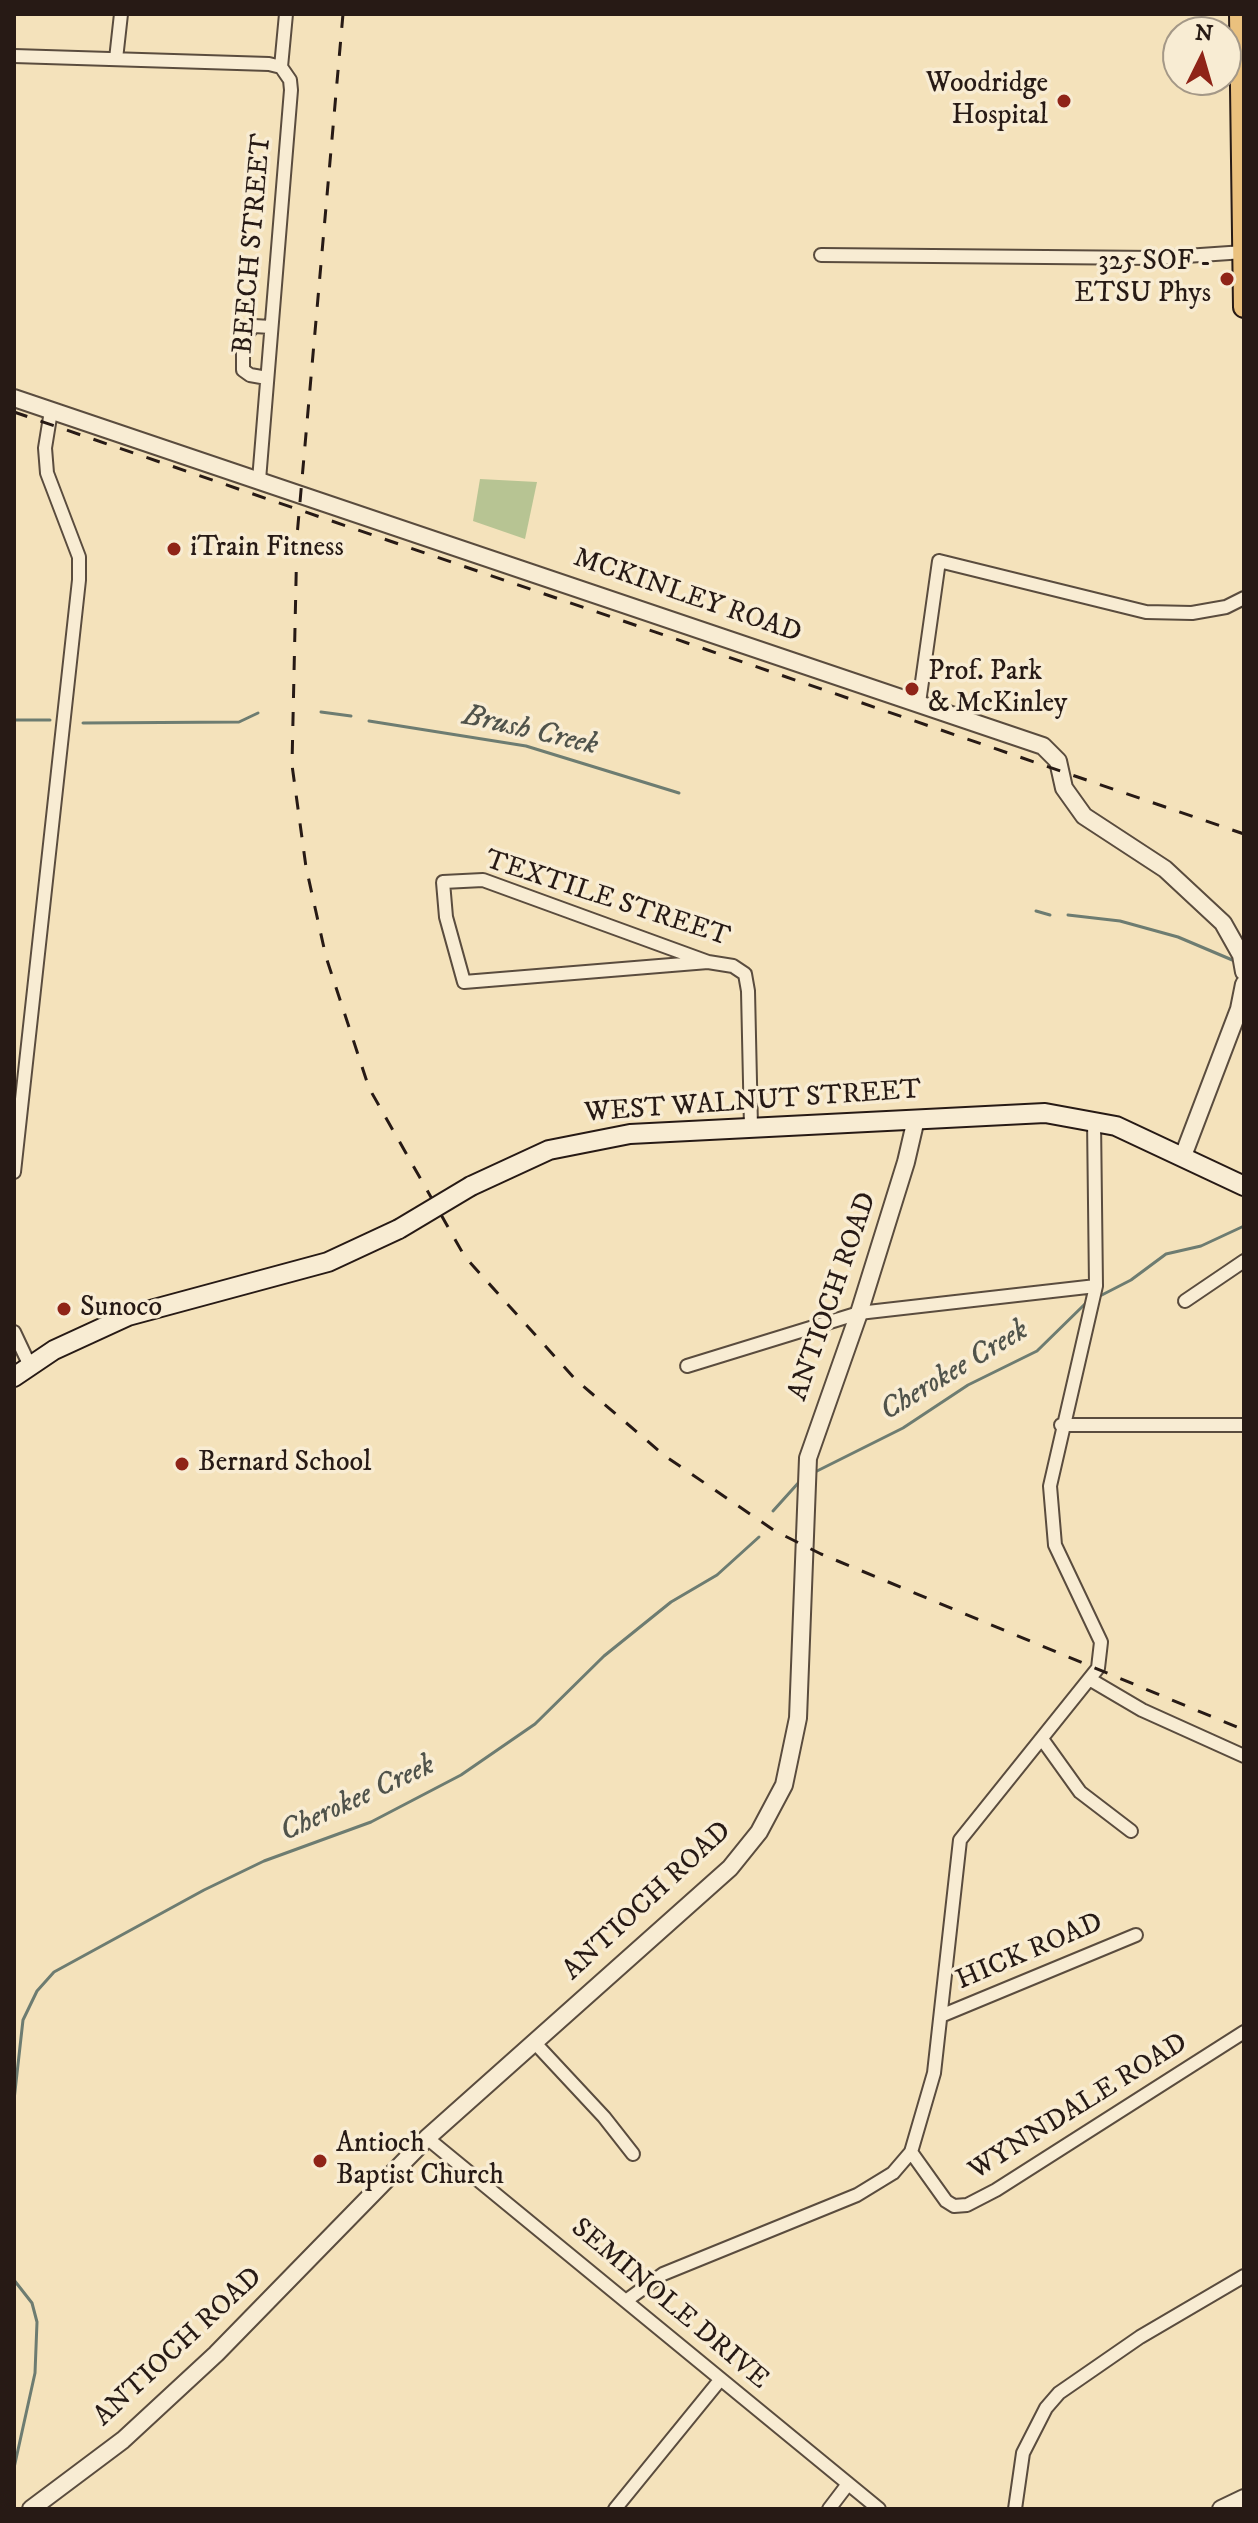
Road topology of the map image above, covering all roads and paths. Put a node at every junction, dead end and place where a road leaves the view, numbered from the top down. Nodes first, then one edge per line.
1 (121, 14) edge
2 (286, 14) edge
3 (1240, 14) edge
4 (14, 56) edge
5 (116, 59) junction
6 (281, 67) junction
7 (1242, 252) edge
8 (821, 255) dead end
9 (1244, 307) edge
10 (271, 327) junction
11 (267, 378) junction
12 (14, 398) edge
13 (51, 411) junction
14 (259, 480) junction
15 (1244, 598) edge
16 (919, 703) junction
17 (708, 962) junction
18 (1244, 972) edge
19 (1244, 984) edge
20 (916, 1119) junction
21 (1094, 1120) junction
22 (751, 1127) junction
23 (1183, 1156) junction
24 (14, 1172) edge
25 (1244, 1186) edge
26 (1244, 1261) edge
27 (1095, 1294) junction
28 (1185, 1301) dead end
29 (859, 1313) junction
30 (14, 1332) edge
31 (30, 1366) junction
32 (687, 1366) dead end
33 (14, 1377) edge
34 (1061, 1425) junction
35 (1244, 1425) edge
36 (1091, 1680) junction
37 (1042, 1739) junction
38 (1244, 1756) edge
39 (1131, 1831) dead end
40 (1136, 1935) dead end
41 (943, 2015) junction
42 (1244, 2032) edge
43 (535, 2043) junction
44 (427, 2138) junction
45 (911, 2152) junction
46 (633, 2154) dead end
47 (1244, 2276) edge
48 (627, 2300) junction
49 (720, 2380) junction
50 (848, 2484) junction
51 (1244, 2498) edge
52 (31, 2509) edge
53 (615, 2509) edge
54 (829, 2509) edge
55 (879, 2509) edge
56 (1015, 2509) edge
57 (1221, 2509) edge

1 - 5 street
2 - 6 street, BEECH STREET
3 - 7 highway
4 - 5 street
5 - 6 street
6 - 10 street, BEECH STREET
7 - 8 street
7 - 9 highway
10 - 11 street, BEECH STREET
10 - 11 street
11 - 14 street, BEECH STREET
12 - 13 street, MCKINLEY ROAD
13 - 14 street, MCKINLEY ROAD
13 - 24 street
14 - 16 street, MCKINLEY ROAD
15 - 16 street
16 - 18 street, MCKINLEY ROAD
17 - 17 street, TEXTILE STREET
17 - 22 street, TEXTILE STREET
19 - 23 street
20 - 21 main road, WEST WALNUT STREET
20 - 22 main road, WEST WALNUT STREET
20 - 29 street, ANTIOCH ROAD
21 - 23 main road, WEST WALNUT STREET
21 - 27 street
22 - 31 main road, WEST WALNUT STREET, bridge
23 - 25 main road, WEST WALNUT STREET
26 - 28 street
27 - 29 street
27 - 34 street
29 - 32 street
29 - 43 street, ANTIOCH ROAD
30 - 31 street
31 - 33 main road, WEST WALNUT STREET
34 - 35 street
34 - 36 street
36 - 37 street
36 - 38 street
37 - 39 street
37 - 41 street
40 - 41 street, HICK ROAD
41 - 45 street
42 - 45 street, WYNNDALE ROAD
43 - 44 street, ANTIOCH ROAD
43 - 46 street
44 - 48 street, SEMINOLE DRIVE
44 - 52 street, ANTIOCH ROAD
45 - 48 street
47 - 56 street
48 - 49 street, SEMINOLE DRIVE
49 - 50 street, SEMINOLE DRIVE
49 - 53 street
50 - 54 street
50 - 55 street, SEMINOLE DRIVE
51 - 57 street

